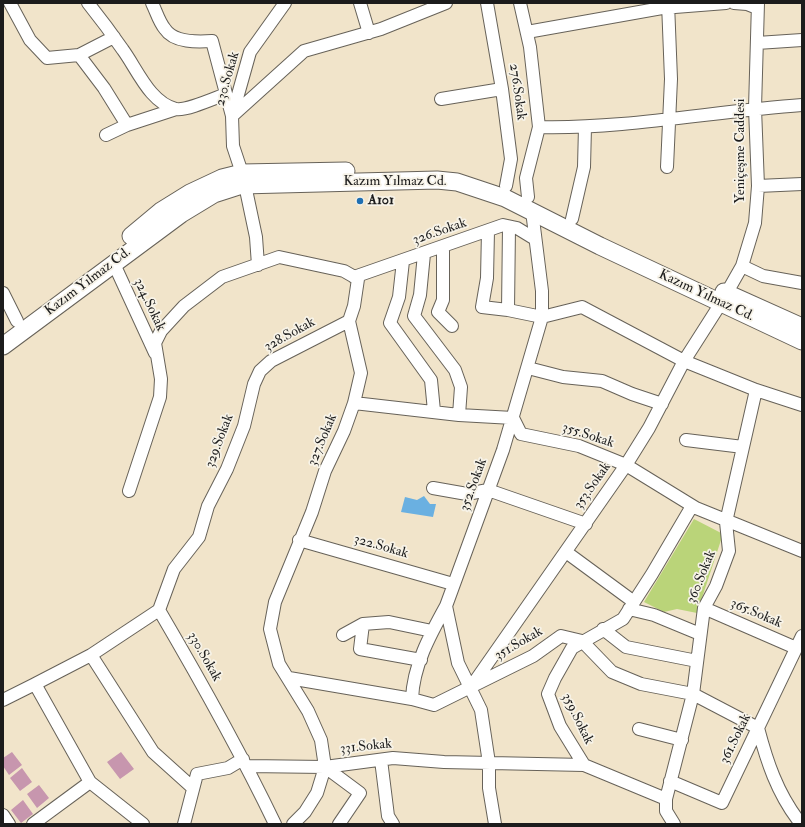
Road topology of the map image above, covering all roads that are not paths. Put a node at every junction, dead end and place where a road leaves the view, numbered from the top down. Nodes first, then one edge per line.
1 (10, 3) edge
2 (88, 3) edge
3 (152, 3) edge
4 (285, 3) edge
5 (360, 3) edge
6 (446, 3) edge
7 (487, 3) edge
8 (520, 3) edge
9 (726, 3) edge
10 (734, 3) edge
11 (668, 5) edge
12 (758, 5) edge
13 (527, 32) junction
14 (369, 33) junction
15 (114, 37) junction
16 (802, 40) edge
17 (757, 43) junction
18 (79, 55) junction
19 (502, 88) junction
20 (226, 94) junction
21 (441, 99) dead end
22 (802, 105) edge
23 (755, 108) junction
24 (176, 109) junction
25 (232, 116) junction
26 (668, 119) junction
27 (126, 125) junction
28 (539, 127) junction
29 (585, 127) junction
30 (106, 135) dead end
31 (667, 167) dead end
32 (243, 179) junction
33 (802, 184) edge
34 (506, 186) junction
35 (758, 186) junction
36 (530, 204) junction
37 (572, 218) junction
38 (509, 226) junction
39 (488, 231) junction
40 (535, 239) junction
41 (443, 247) junction
42 (424, 254) junction
43 (403, 261) junction
44 (114, 264) junction
45 (258, 265) junction
46 (742, 266) junction
47 (354, 277) junction
48 (802, 283) edge
49 (3, 292) edge
50 (724, 298) junction
51 (508, 310) junction
52 (542, 317) junction
53 (17, 321) junction
54 (349, 321) junction
55 (452, 326) dead end
56 (802, 327) edge
57 (3, 332) edge
58 (802, 341) edge
59 (3, 346) edge
60 (158, 359) junction
61 (684, 362) junction
62 (528, 368) junction
63 (254, 384) joint
64 (756, 390) junction
65 (354, 403) junction
66 (662, 404) junction
67 (802, 404) edge
68 (434, 411) junction
69 (459, 415) junction
70 (513, 418) junction
71 (686, 440) dead end
72 (743, 447) junction
73 (626, 465) junction
74 (433, 488) dead end
75 (488, 490) junction
76 (129, 491) dead end
77 (692, 506) junction
78 (726, 522) junction
79 (586, 524) junction
80 (299, 540) junction
81 (802, 551) edge
82 (566, 552) junction
83 (453, 584) junction
84 (632, 605) junction
85 (446, 606) junction
86 (704, 608) junction
87 (159, 610) junction
88 (363, 624) junction
89 (603, 629) junction
90 (432, 631) junction
91 (700, 634) junction
92 (343, 635) dead end
93 (802, 636) edge
94 (582, 640) junction
95 (796, 648) junction
96 (91, 655) junction
97 (421, 660) junction
98 (696, 661) junction
99 (289, 678) junction
100 (34, 684) junction
101 (471, 687) junction
102 (693, 694) junction
103 (412, 699) junction
104 (3, 700) edge
105 (758, 728) junction
106 (639, 729) dead end
107 (682, 740) junction
108 (381, 760) junction
109 (245, 763) junction
110 (489, 763) junction
111 (584, 765) junction
112 (325, 767) junction
113 (670, 781) junction
114 (90, 782) junction
115 (193, 788) junction
116 (666, 799) junction
117 (3, 815) edge
118 (802, 821) edge
119 (9, 824) edge
120 (32, 824) edge
121 (144, 824) edge
122 (184, 824) edge
123 (276, 824) edge
124 (293, 824) edge
125 (339, 824) edge
126 (393, 824) edge
127 (495, 824) edge
128 (674, 824) edge

1 - 18 street
2 - 15 street
3 - 20 street
4 - 25 street, 230.Sokak
5 - 14 street
6 - 14 street
7 - 19 street, 276.Sokak
8 - 13 street
9 - 11 street
10 - 12 street
11 - 13 street
11 - 26 street
12 - 17 street, Yeniçeşme Caddesi
13 - 28 street
14 - 25 street
15 - 18 street
15 - 24 street
16 - 17 street
17 - 23 street, Yeniçeşme Caddesi
18 - 27 street
19 - 21 street
19 - 34 street, 276.Sokak
20 - 24 street
20 - 25 street
22 - 23 street
23 - 26 street
23 - 35 street, Yeniçeşme Caddesi
24 - 27 street
25 - 32 street, 230.Sokak
26 - 29 street
26 - 31 street
27 - 30 street
28 - 29 street
28 - 36 street, 352.Sokak
29 - 37 street
32 - 34 highway, Kazım Yılmaz Cd.
32 - 36 highway, Kazım Yılmaz Cd.
32 - 44 highway, Kazım Yılmaz Cd.
32 - 45 street, 230.Sokak
32 - 53 highway, Kazım Yılmaz Cd.
33 - 35 street
34 - 36 highway, Kazım Yılmaz Cd.
35 - 46 street, Yeniçeşme Caddesi
36 - 37 highway, Kazım Yılmaz Cd.
36 - 40 street, 352.Sokak
36 - 50 highway, Kazım Yılmaz Cd.
37 - 50 highway, Kazım Yılmaz Cd.
38 - 39 street, 326.Sokak
38 - 40 street
38 - 51 street
39 - 41 street, 326.Sokak
39 - 51 street
40 - 52 street, 352.Sokak
41 - 42 street, 326.Sokak
41 - 55 street
42 - 43 street, 326.Sokak
42 - 69 street
43 - 47 street, 326.Sokak
43 - 68 street
44 - 59 highway, Kazım Yılmaz Cd.
44 - 60 street, 324.Sokak
45 - 47 street
45 - 60 street
46 - 48 street
46 - 50 street, Yeniçeşme Caddesi
47 - 54 street, 327.Sokak
49 - 53 street
50 - 56 highway, Kazım Yılmaz Cd.
50 - 58 highway, Kazım Yılmaz Cd.
50 - 61 street, 353.Sokak
51 - 52 street
52 - 61 street
52 - 62 street, 352.Sokak
53 - 57 highway, Kazım Yılmaz Cd.
54 - 63 street, 328.Sokak
54 - 65 street, 327.Sokak
60 - 76 street
61 - 64 street
61 - 66 street, 353.Sokak
62 - 66 street
62 - 70 street, 352.Sokak
63 - 87 street, 329.Sokak
64 - 67 street
64 - 72 street, 360.Sokak
65 - 68 street
65 - 80 street, 327.Sokak
66 - 73 street, 353.Sokak
68 - 69 street
69 - 70 street
70 - 73 street, 355.Sokak
70 - 75 street, 352.Sokak
71 - 72 street
72 - 78 street, 360.Sokak
73 - 77 street, 355.Sokak
73 - 79 street, 353.Sokak
74 - 75 street
75 - 79 street
75 - 83 street, 352.Sokak
77 - 78 street, 355.Sokak
77 - 84 street, 359.Sokak
78 - 81 street, 355.Sokak
78 - 86 street, 360.Sokak
79 - 82 street, 353.Sokak
80 - 83 street, 322.Sokak
80 - 99 street, 327.Sokak
82 - 84 street
82 - 101 street, 353.Sokak
83 - 85 street, 352.Sokak
84 - 89 street, 359.Sokak
84 - 91 street
85 - 90 street
85 - 101 street, 352.Sokak
86 - 91 street, 360.Sokak
86 - 95 street, 365.Sokak
87 - 96 street
87 - 109 street, 330.Sokak
88 - 90 street
88 - 92 street
88 - 97 street
89 - 94 street, 359.Sokak
89 - 98 street
90 - 97 street
91 - 98 street, 360.Sokak
93 - 95 street, 361.Sokak
94 - 101 street, 351.Sokak
94 - 102 street
94 - 111 street, 359.Sokak
95 - 105 street, 361.Sokak
96 - 100 street
96 - 115 street
97 - 103 street
98 - 102 street, 360.Sokak
99 - 103 street, 351.Sokak
99 - 112 street, 327.Sokak
100 - 104 street
100 - 114 street
101 - 103 street, 351.Sokak
101 - 110 street, 352.Sokak
102 - 105 street
102 - 107 street, 360.Sokak
105 - 113 street, 361.Sokak
105 - 118 street
106 - 107 street
107 - 113 street, 360.Sokak
108 - 110 street, 331.Sokak
108 - 112 street, 331.Sokak
108 - 126 street
109 - 112 street, 331.Sokak
109 - 115 street
109 - 123 street, 330.Sokak
110 - 111 street, 331.Sokak
110 - 127 street, 352.Sokak
111 - 116 street, 359.Sokak
112 - 124 street, 327.Sokak
112 - 125 street
113 - 116 street, 360.Sokak
114 - 120 street
114 - 121 street
115 - 122 street
116 - 128 street
117 - 119 street

